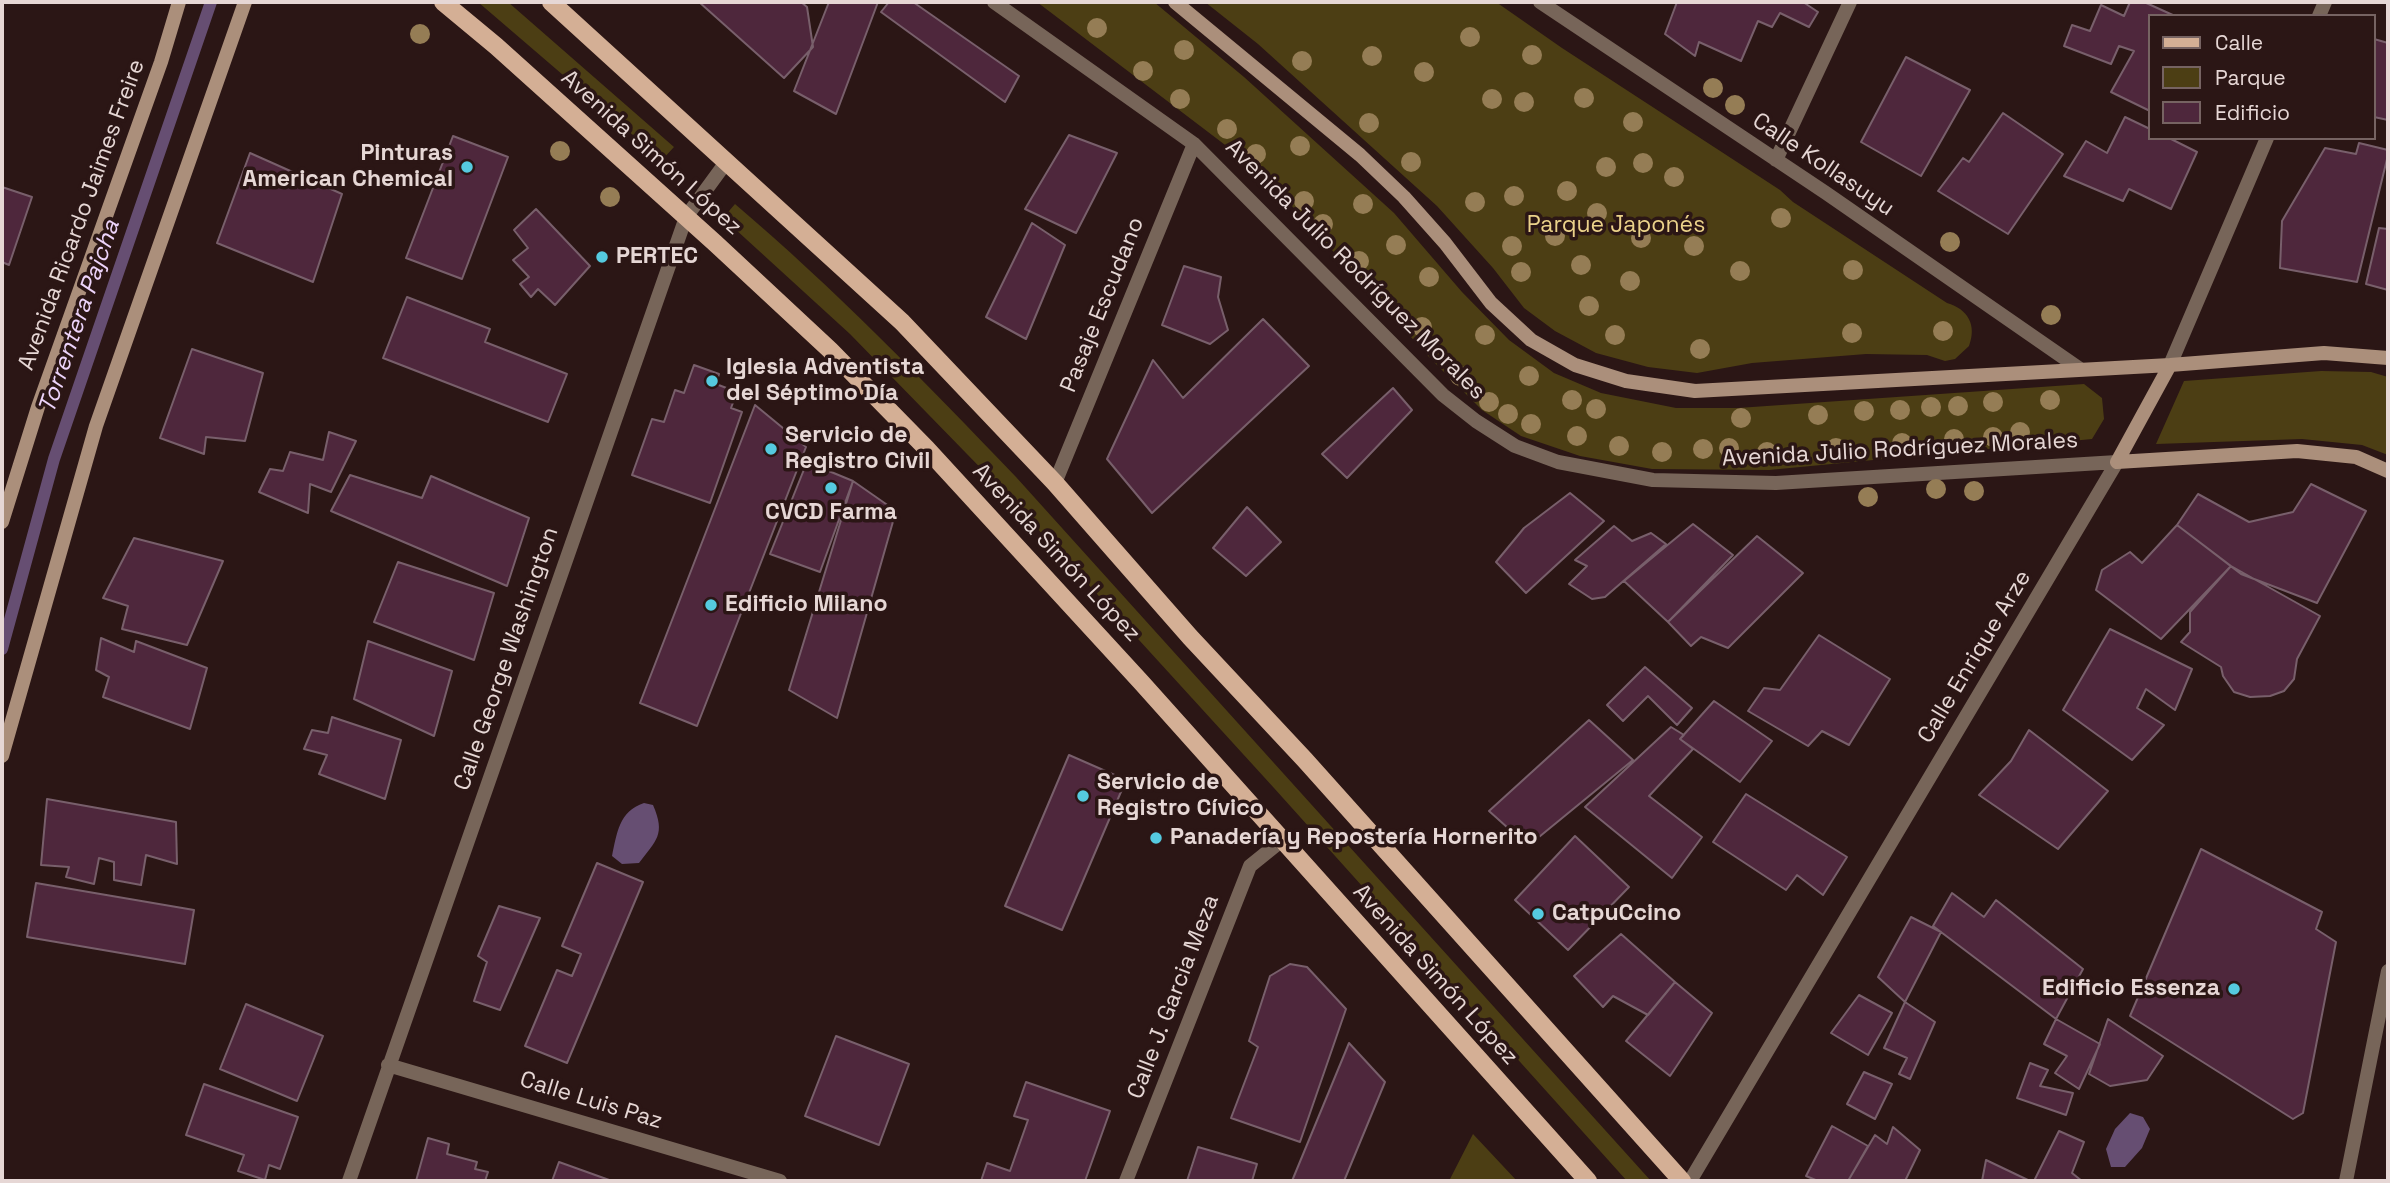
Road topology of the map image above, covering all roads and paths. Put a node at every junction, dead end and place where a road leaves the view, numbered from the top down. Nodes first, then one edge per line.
1 (179, 2) edge
2 (245, 2) edge
3 (443, 2) edge
4 (551, 2) edge
5 (994, 2) edge
6 (1175, 2) edge
7 (1540, 2) edge
8 (1850, 2) edge
9 (2266, 140) edge
10 (1194, 144) junction
11 (1776, 160) junction
12 (727, 161) junction
13 (686, 217) junction
14 (2388, 358) edge
15 (2171, 365) junction
16 (2080, 369) junction
17 (2118, 462) junction
18 (2388, 471) edge
19 (1055, 483) junction
20 (5, 497) edge
21 (2, 522) edge
22 (2, 756) edge
23 (1281, 841) junction
24 (2388, 971) edge
25 (388, 1065) junction
26 (349, 1181) edge
27 (780, 1181) edge
28 (1126, 1181) edge
29 (1588, 1181) edge
30 (1682, 1181) edge
31 (1690, 1181) edge
32 (2346, 1181) edge

1 - 20 main road, Avenida Ricardo Jaimes Freire
2 - 22 main road
3 - 13 main road, Avenida Simón López
4 - 12 main road, Avenida Simón López
5 - 10 street, Avenida Julio Rodríguez Morales
6 - 16 main road
7 - 11 street, Calle Kollasuyu
8 - 11 street
9 - 15 street, Calle Enrique Arze
10 - 17 street, Avenida Julio Rodríguez Morales
10 - 19 street, Pasaje Escudano
11 - 16 street, Calle Kollasuyu
12 - 13 street, Calle George Washington
12 - 19 main road, Avenida Simón López
13 - 23 main road, Avenida Simón López
13 - 25 street, Calle George Washington
14 - 15 main road
15 - 16 main road
15 - 17 main road, Calle Enrique Arze
17 - 18 main road, Avenida Julio Rodríguez Morales
17 - 31 street, Calle Enrique Arze
19 - 30 main road, Avenida Simón López
20 - 21 main road, Avenida Ricardo Jaimes Freire
23 - 28 street, Calle J. Garcia Meza
23 - 29 main road, Avenida Simón López
24 - 32 street
25 - 26 street, Calle George Washington
25 - 27 street, Calle Luis Paz

